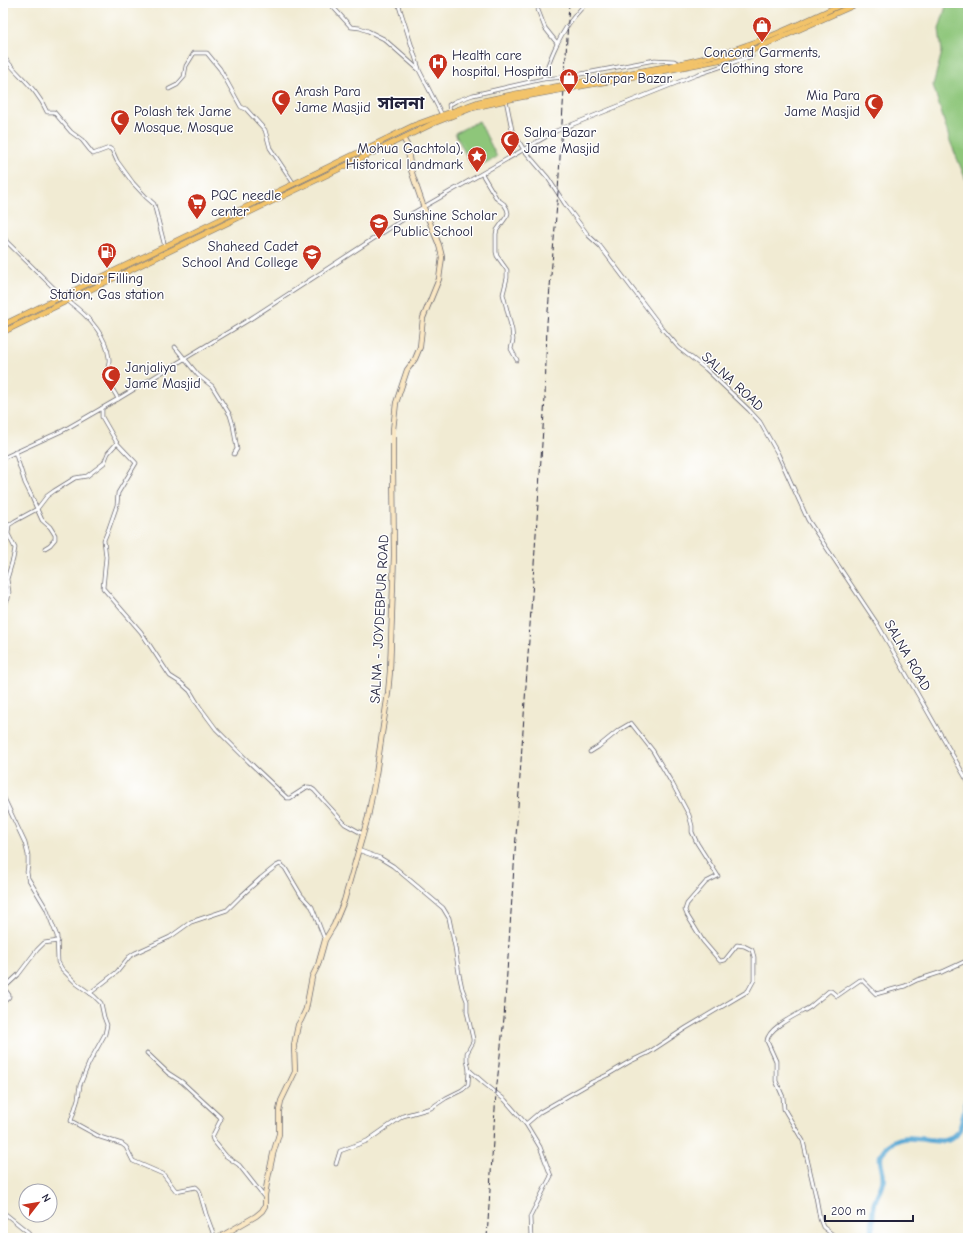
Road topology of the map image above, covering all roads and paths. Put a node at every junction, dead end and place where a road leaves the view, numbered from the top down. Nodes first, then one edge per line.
1 (331, 3) edge
2 (398, 3) edge
3 (586, 3) edge
4 (845, 3) edge
5 (859, 3) edge
6 (538, 10) dead end
7 (557, 43) junction
8 (3, 56) edge
9 (752, 56) dead end
10 (680, 64) junction
11 (419, 70) junction
12 (647, 72) junction
13 (543, 79) junction
14 (169, 89) dead end
15 (516, 96) junction
16 (506, 100) junction
17 (450, 112) junction
18 (442, 115) junction
19 (403, 138) junction
20 (524, 150) junction
21 (482, 174) junction
22 (294, 184) junction
23 (424, 208) junction
24 (3, 235) edge
25 (165, 246) junction
26 (62, 296) junction
27 (68, 301) junction
28 (3, 325) edge
29 (3, 332) edge
30 (175, 346) dead end
31 (184, 359) junction
32 (517, 360) dead end
33 (118, 399) junction
34 (102, 408) junction
35 (117, 443) junction
36 (15, 452) junction
37 (234, 454) dead end
38 (3, 458) edge
39 (37, 510) junction
40 (45, 548) dead end
41 (3, 605) edge
42 (590, 752) dead end
43 (968, 782) edge
44 (3, 796) edge
45 (363, 834) junction
46 (358, 850) junction
47 (325, 940) junction
48 (58, 941) junction
49 (968, 960) edge
50 (90, 993) junction
51 (3, 1004) edge
52 (147, 1053) dead end
53 (469, 1070) junction
54 (526, 1124) junction
55 (336, 1164) dead end
56 (265, 1198) junction
57 (3, 1212) edge
58 (28, 1238) edge
59 (216, 1238) edge
60 (531, 1238) edge
61 (837, 1238) edge

1 - 11 street
2 - 11 street
3 - 7 street
4 - 10 highway
5 - 12 highway
6 - 7 street
7 - 13 street
8 - 25 street
9 - 20 street
10 - 12 highway
10 - 13 street
11 - 18 street
12 - 15 highway, bridge
13 - 17 street
14 - 22 street
15 - 16 highway
15 - 17 highway
16 - 19 highway
16 - 20 street, SALNA ROAD
17 - 18 highway
18 - 22 highway
19 - 23 main road, SALNA - JOYDEBPUR ROAD
19 - 27 highway
20 - 21 street
20 - 43 street, SALNA ROAD
21 - 23 street
21 - 32 street
22 - 25 highway
23 - 31 street
23 - 45 main road, SALNA - JOYDEBPUR ROAD
24 - 26 street
25 - 26 highway
26 - 28 highway
27 - 29 highway
27 - 33 street
30 - 31 street
31 - 33 street
31 - 37 street
33 - 34 street
34 - 35 street
34 - 36 street
35 - 39 street
35 - 45 street
36 - 38 street
36 - 39 street
39 - 40 street
39 - 41 street
42 - 54 street
44 - 48 street
45 - 46 main road, SALNA - JOYDEBPUR ROAD
46 - 47 main road, SALNA - JOYDEBPUR ROAD
46 - 53 street
47 - 50 street
47 - 56 main road, SALNA - JOYDEBPUR ROAD
48 - 50 street
48 - 51 street
49 - 61 street
50 - 59 street
52 - 56 street
53 - 54 street
53 - 55 street
54 - 60 street
56 - 59 main road, SALNA - JOYDEBPUR ROAD
57 - 58 street

